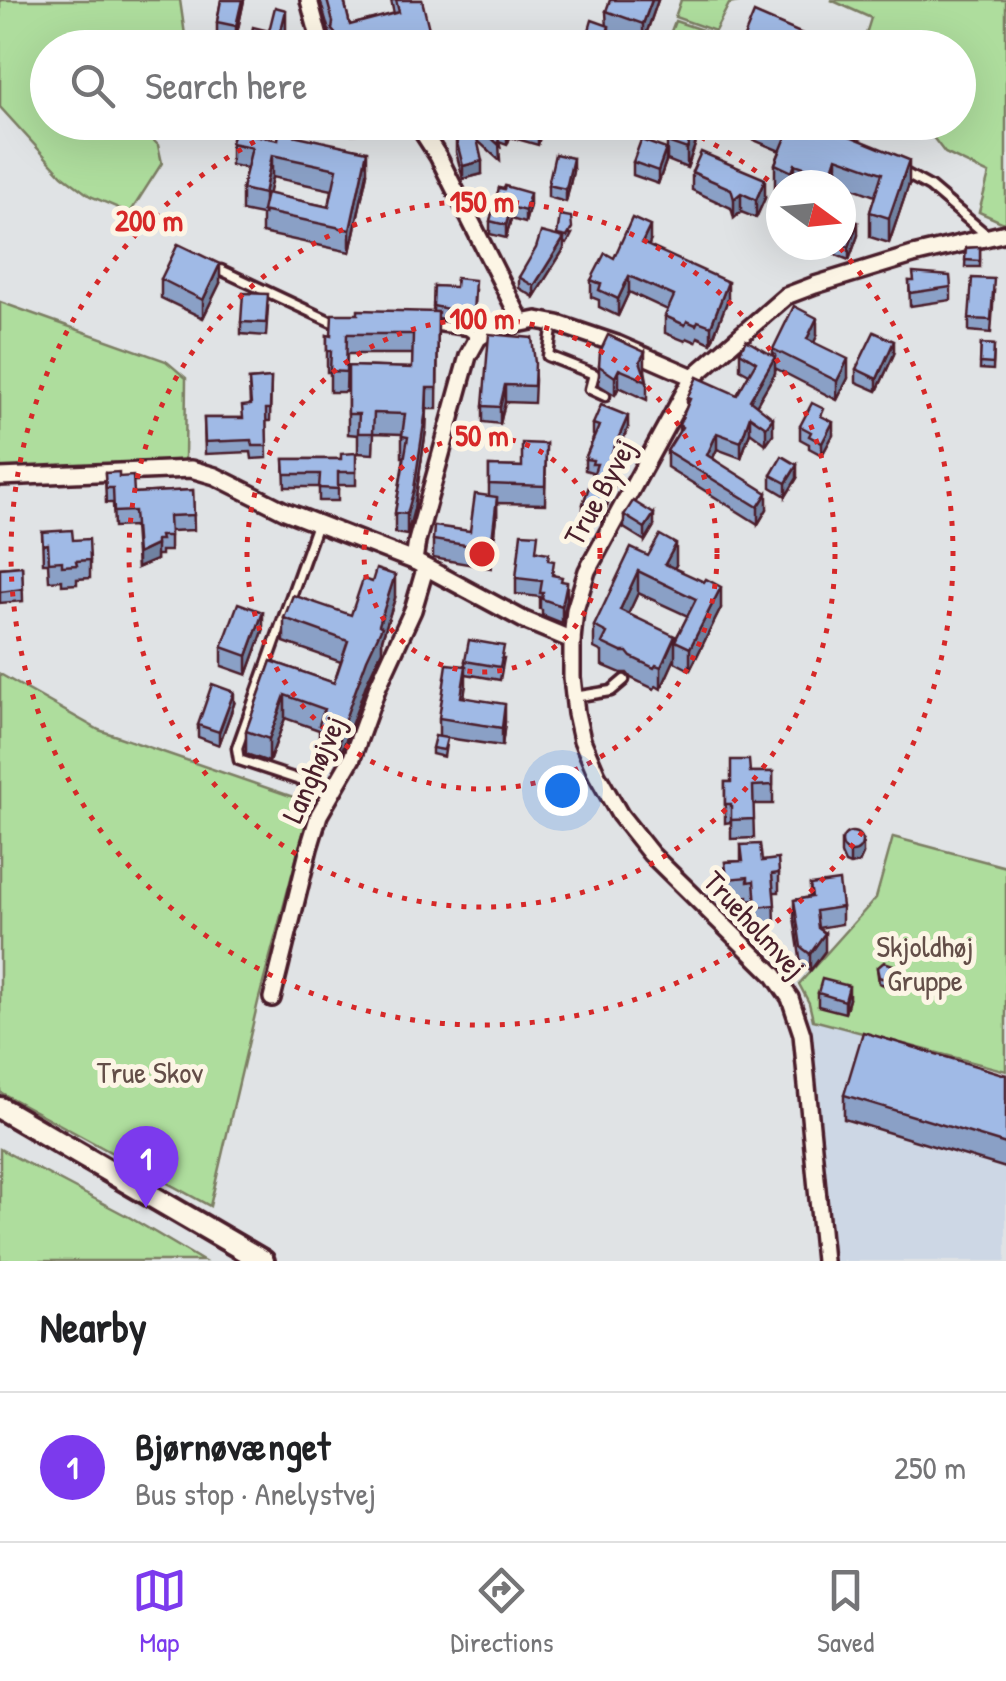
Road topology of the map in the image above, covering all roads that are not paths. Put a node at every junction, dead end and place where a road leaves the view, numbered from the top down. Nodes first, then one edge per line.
1 (308, 0) edge
2 (317, 30) edge
3 (428, 140) edge
4 (884, 162) edge
5 (998, 235) edge
6 (221, 270) edge
7 (521, 321) junction
8 (350, 323) edge
9 (553, 323) junction
10 (422, 325) edge
11 (478, 338) junction
12 (693, 377) junction
13 (605, 396) dead end
14 (0, 477) edge
15 (317, 524) junction
16 (419, 565) junction
17 (572, 640) junction
18 (267, 664) junction
19 (284, 670) edge
20 (624, 680) dead end
21 (575, 705) junction
22 (333, 791) junction
23 (272, 998) dead end
24 (0, 1108) edge
25 (263, 1261) edge
26 (824, 1261) edge

1 - 2 street
3 - 7 street
4 - 5 lane
5 - 12 street, True Byvej
6 - 8 lane
7 - 9 street
7 - 11 street
9 - 12 street
9 - 13 lane
10 - 11 lane
11 - 16 street
12 - 17 street, True Byvej
14 - 15 street
15 - 16 street
15 - 18 lane
16 - 17 street
16 - 22 street, Langhøjvej
17 - 21 street, True Byvej
18 - 19 lane
18 - 22 lane
20 - 21 lane
21 - 26 street, Trueholmvej
22 - 23 street, Langhøjvej
24 - 25 street

